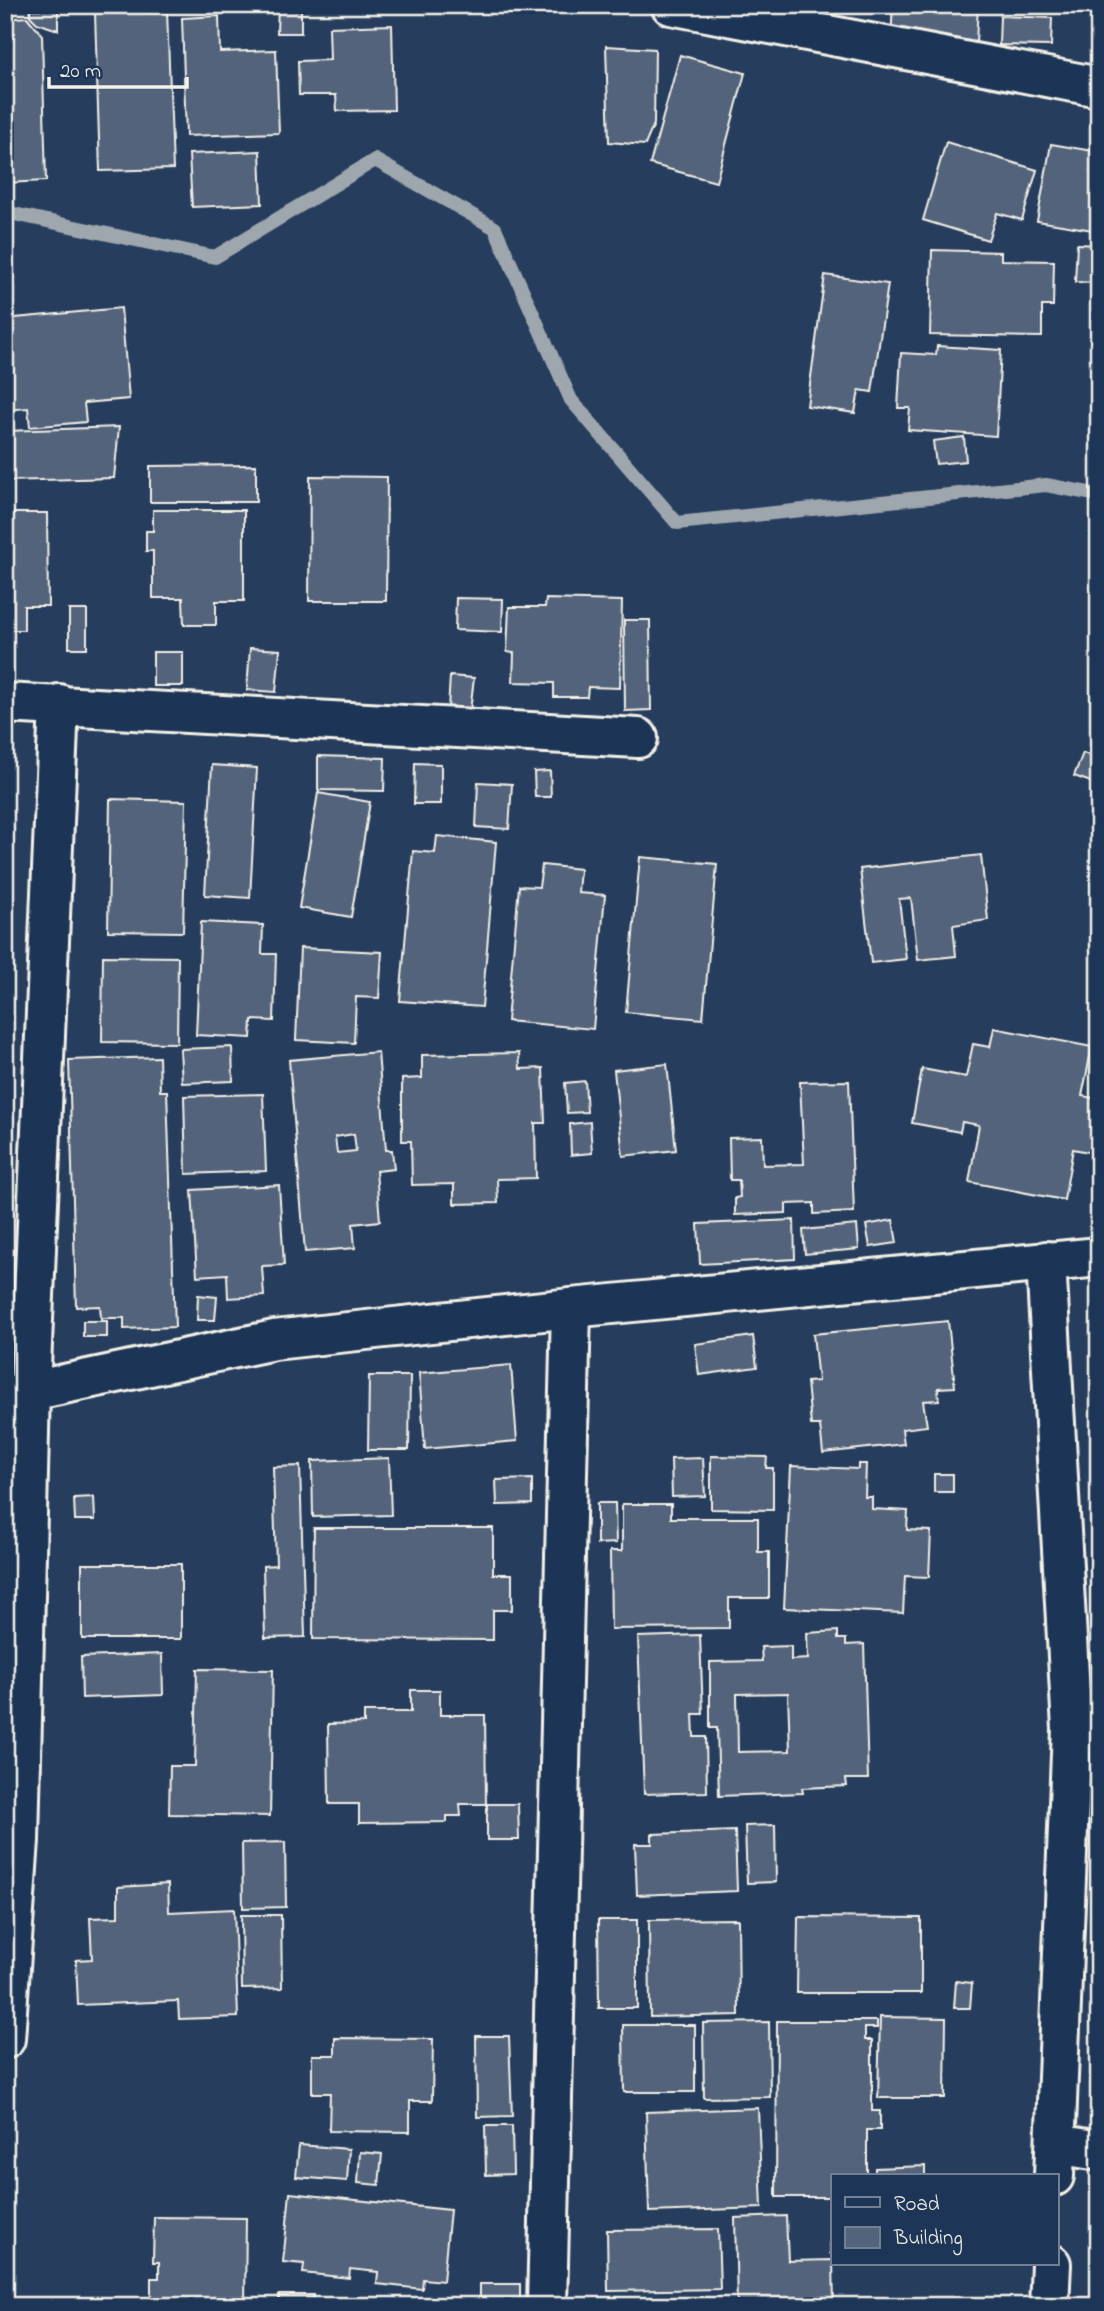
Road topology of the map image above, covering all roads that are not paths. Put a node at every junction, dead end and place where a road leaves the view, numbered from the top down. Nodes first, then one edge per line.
1 (671, 5) edge
2 (1099, 87) edge
3 (5, 703) edge
4 (60, 704) junction
5 (638, 738) dead end
6 (1099, 1257) edge
7 (1046, 1261) junction
8 (571, 1308) junction
9 (17, 1394) edge
10 (1086, 1730) edge
11 (12, 1842) edge
12 (5, 2039) edge
13 (1099, 2151) edge
14 (1055, 2160) edge
15 (1051, 2266) edge
16 (547, 2306) edge
17 (1049, 2306) edge

1 - 2 street
3 - 4 street
4 - 5 street
4 - 9 street
6 - 7 street
7 - 8 street
7 - 10 street
8 - 9 street
8 - 16 street
9 - 11 street
10 - 14 street
11 - 12 street
13 - 14 street
15 - 17 street

